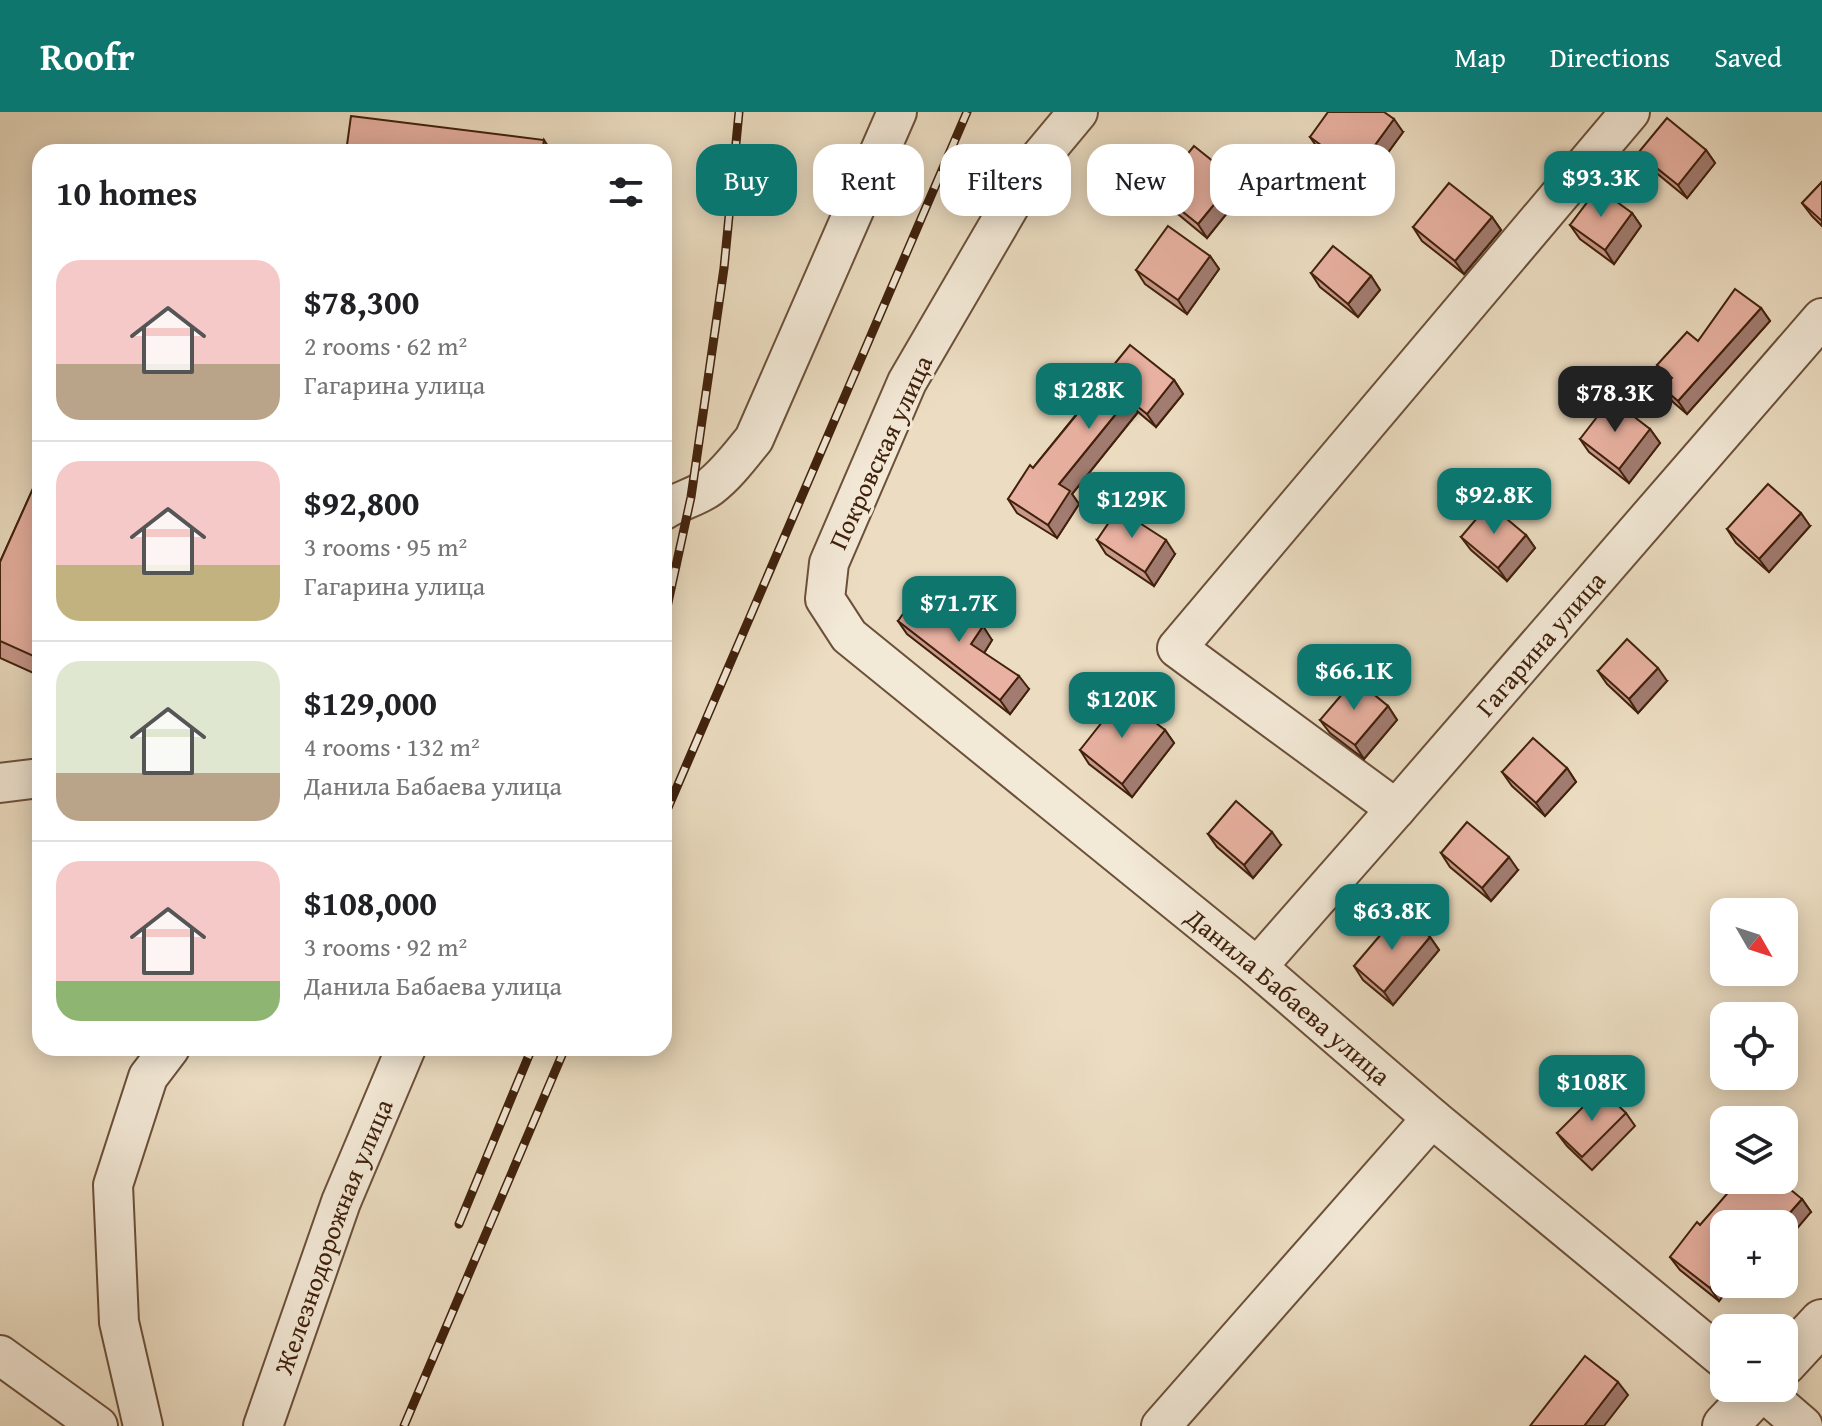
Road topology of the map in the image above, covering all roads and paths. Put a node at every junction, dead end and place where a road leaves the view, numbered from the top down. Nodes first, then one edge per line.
1 (897, 112) edge
2 (1078, 112) edge
3 (1630, 112) edge
4 (1822, 318) edge
5 (672, 505) edge
6 (849, 636) joint
7 (32, 779) edge
8 (0, 783) edge
9 (1396, 809) junction
10 (1257, 967) junction
11 (164, 1056) edge
12 (403, 1056) edge
13 (1432, 1118) junction
14 (1822, 1322) edge
15 (1710, 1347) edge
16 (1798, 1348) edge
17 (0, 1355) edge
18 (1747, 1402) edge
19 (1776, 1402) edge
20 (98, 1426) edge
21 (143, 1426) edge
22 (263, 1426) edge
23 (1161, 1426) edge
24 (1725, 1426) edge
25 (1803, 1426) edge

1 - 5 street
2 - 6 street, Покровская улица
3 - 9 street
4 - 9 street, Гагарина улица
6 - 10 street, Данила Бабаева улица
7 - 8 street
9 - 10 street, Гагарина улица
10 - 13 street, Данила Бабаева улица
11 - 21 street
12 - 22 street, Железнодорожная улица
13 - 15 street, Данила Бабаева улица
13 - 23 street
14 - 16 street
17 - 20 street
18 - 24 street
19 - 25 street

